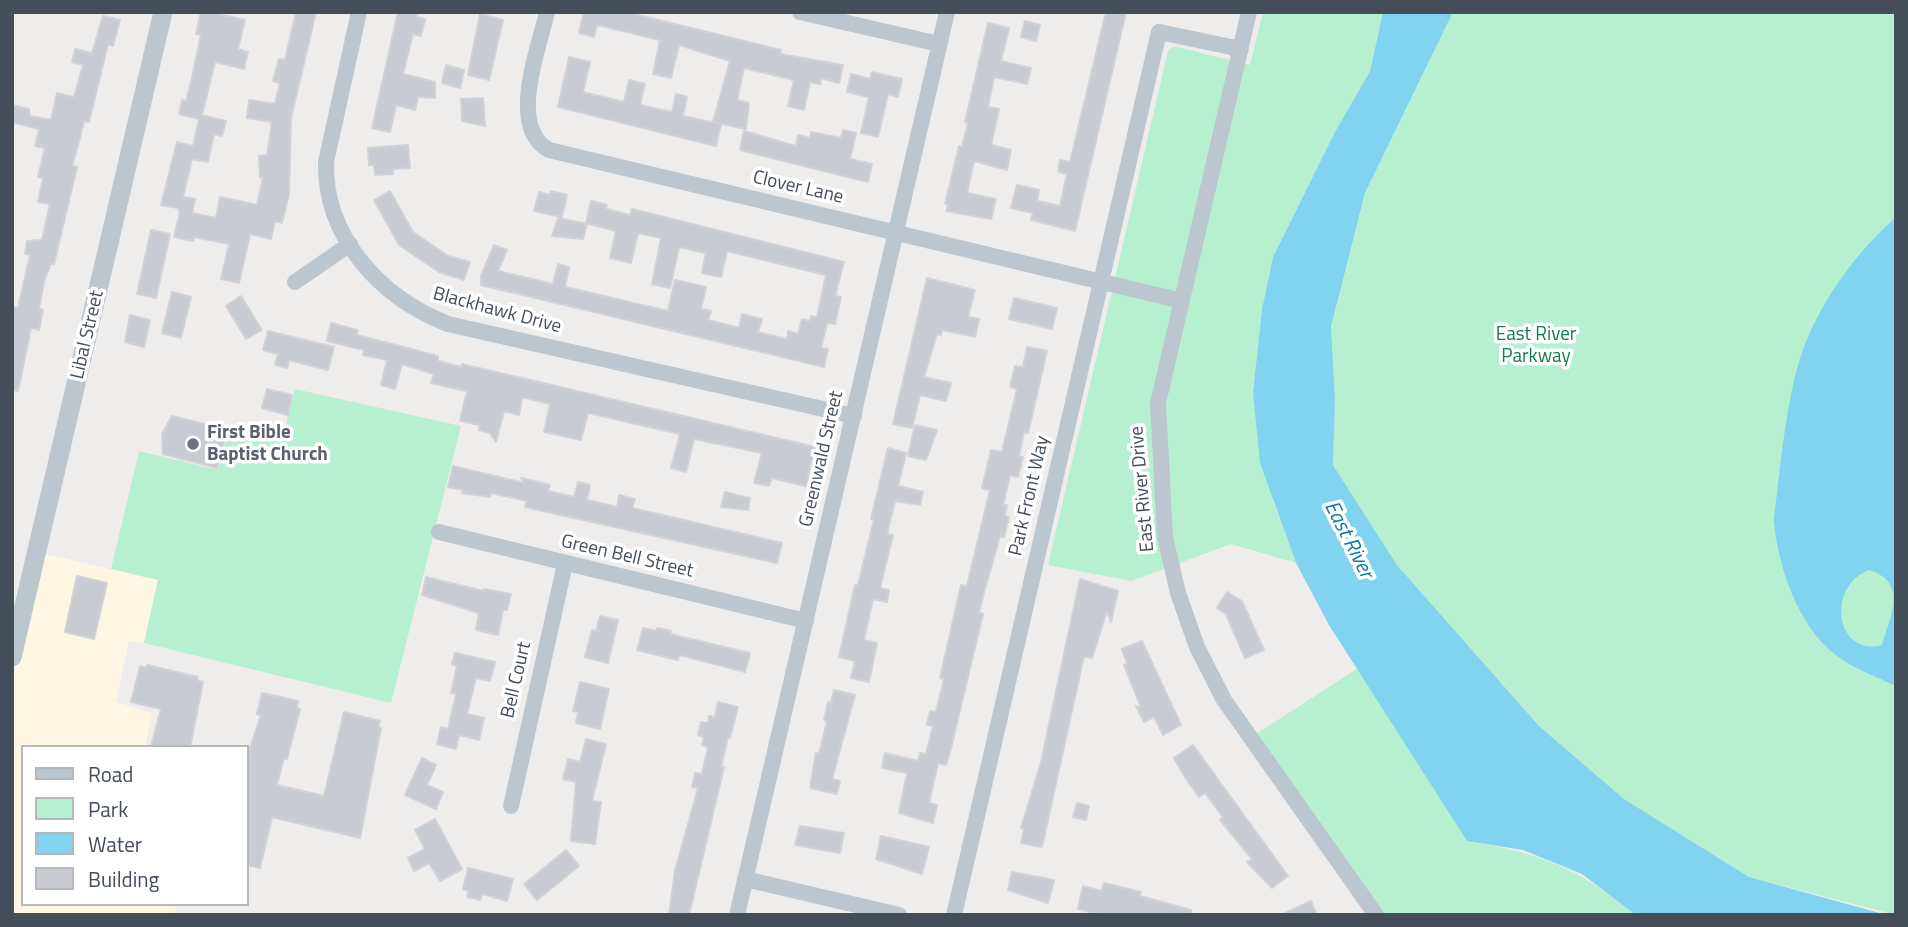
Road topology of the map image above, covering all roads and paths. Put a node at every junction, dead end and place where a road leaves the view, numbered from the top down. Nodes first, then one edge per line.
1 (163, 12) edge
2 (359, 12) edge
3 (547, 12) edge
4 (800, 12) edge
5 (947, 12) edge
6 (1250, 12) edge
7 (939, 44) junction
8 (1241, 49) junction
9 (896, 233) junction
10 (350, 244) junction
11 (1101, 281) junction
12 (295, 282) dead end
13 (1182, 301) junction
14 (854, 416) junction
15 (439, 532) dead end
16 (565, 564) junction
17 (806, 621) junction
18 (12, 657) edge
19 (511, 806) dead end
20 (745, 879) junction
21 (737, 915) edge
22 (899, 915) edge
23 (954, 915) edge
24 (1376, 915) edge

1 - 18 street, Libal Street
2 - 10 street, Blackhawk Drive
3 - 9 street, Clover Lane
4 - 7 street
5 - 7 street, Greenwald Street
6 - 8 street, East River Drive
7 - 9 street, Greenwald Street
8 - 11 street, Park Front Way
8 - 13 street, East River Drive
9 - 11 street, Clover Lane
9 - 14 street, Greenwald Street
10 - 12 street
10 - 14 street, Blackhawk Drive
11 - 13 street, Clover Lane
11 - 23 street, Park Front Way
13 - 24 street, East River Drive
14 - 17 street, Greenwald Street
15 - 16 street, Green Bell Street
16 - 17 street, Green Bell Street
16 - 19 street, Bell Court
17 - 20 street, Greenwald Street
20 - 21 street, Greenwald Street
20 - 22 street

